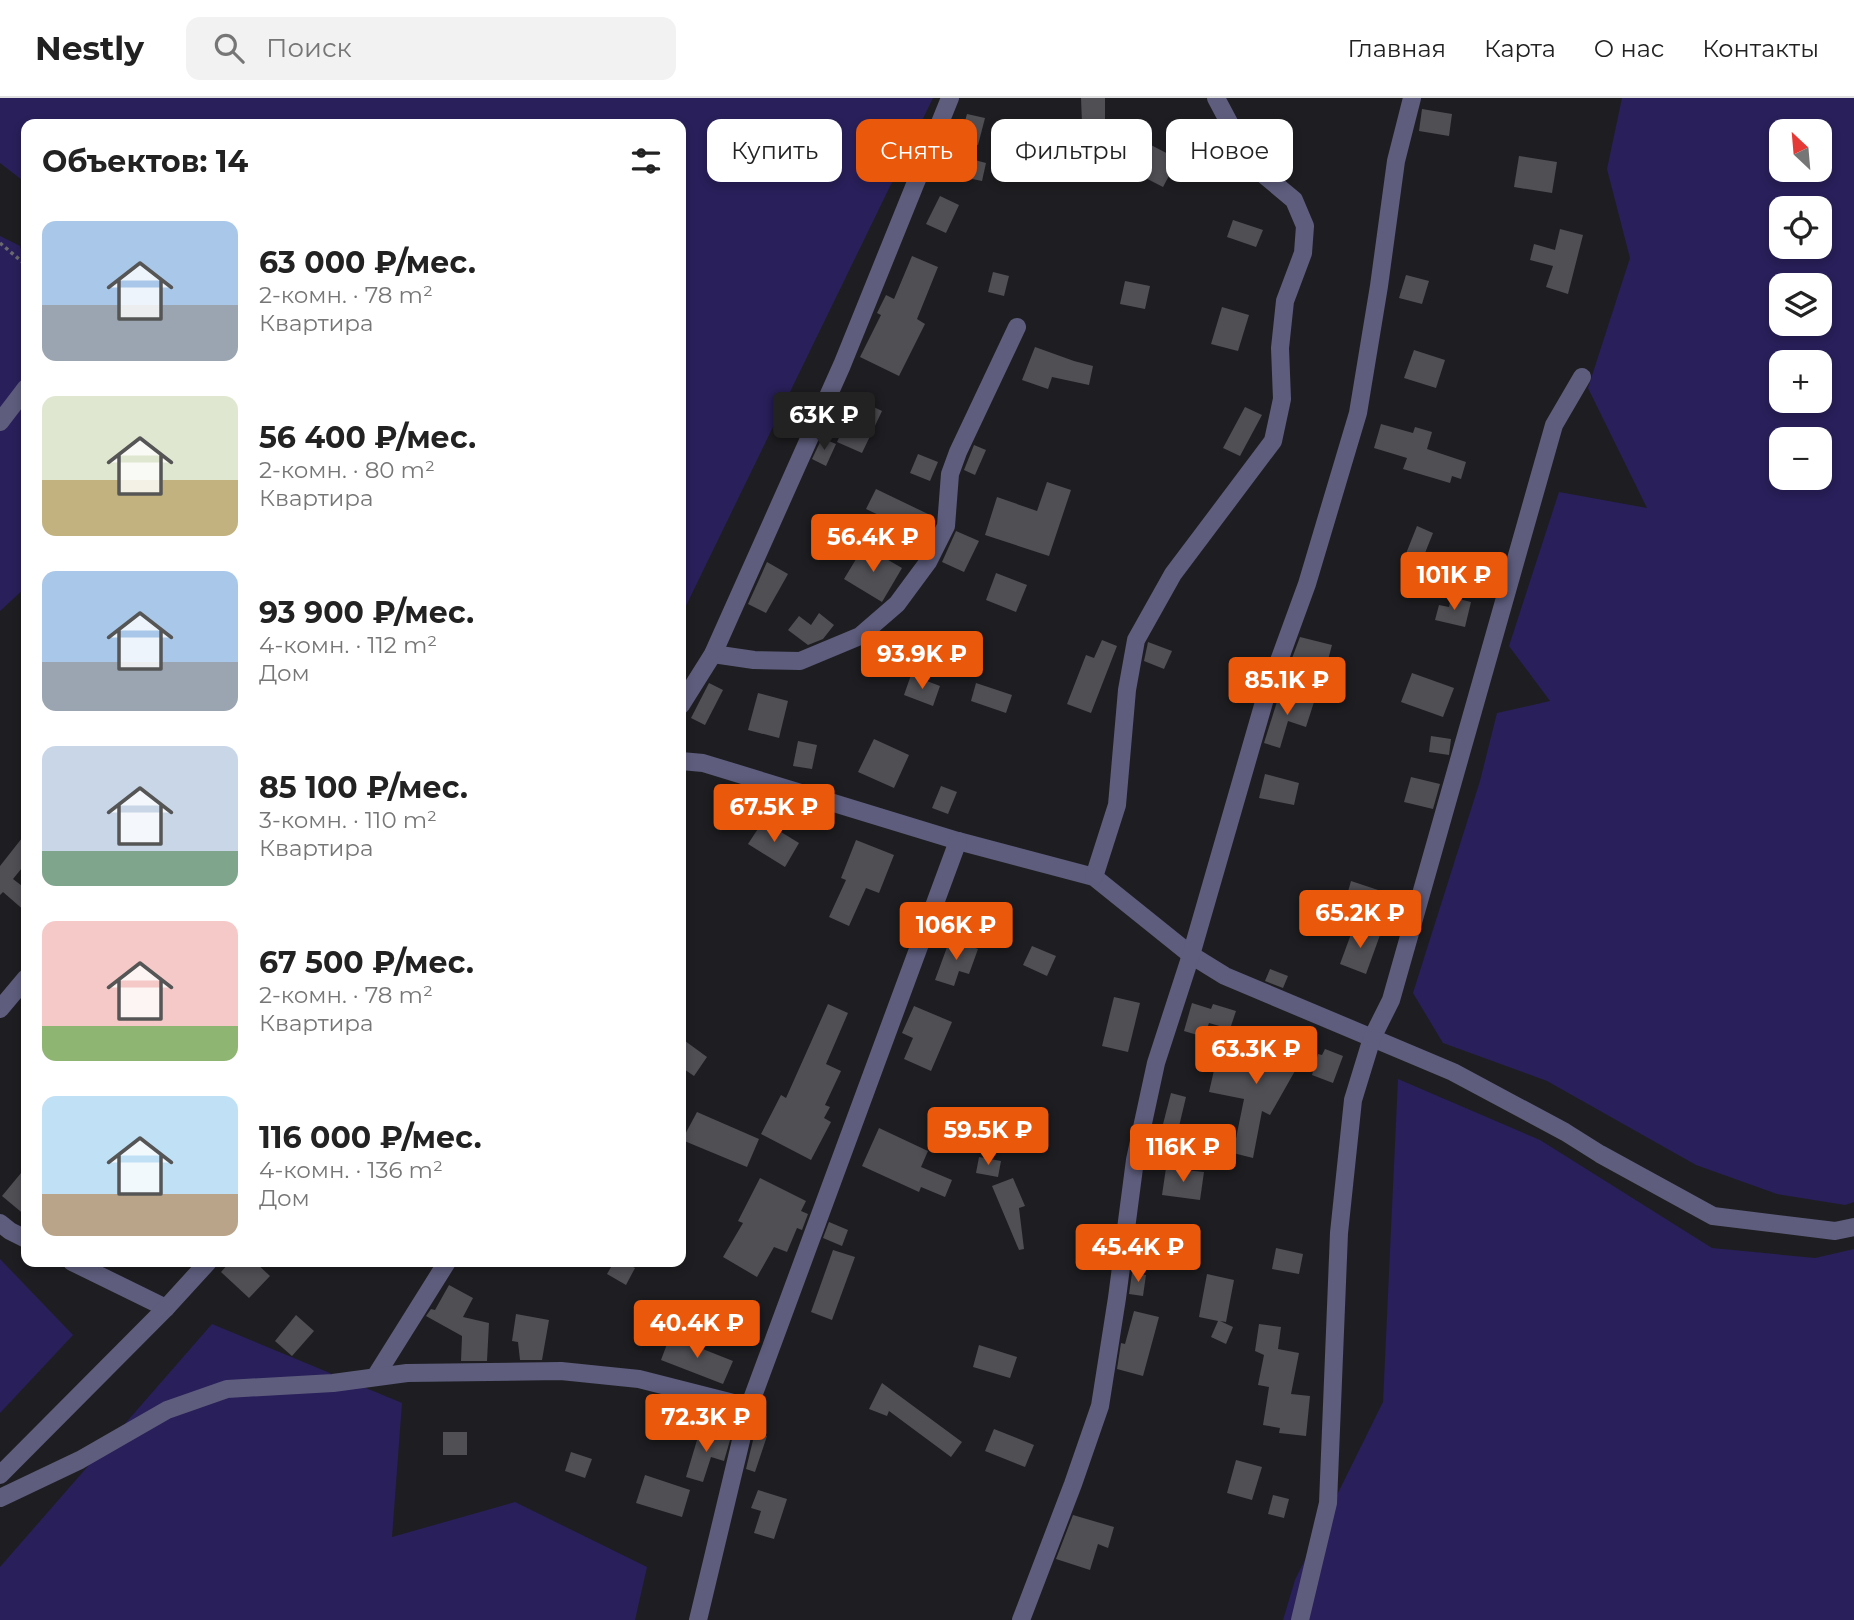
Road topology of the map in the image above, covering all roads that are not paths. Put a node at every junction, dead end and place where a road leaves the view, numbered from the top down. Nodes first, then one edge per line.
1 (950, 98) edge
2 (1216, 98) edge
3 (1412, 98) edge
4 (1017, 327) dead end
5 (1582, 377) dead end
6 (21, 395) edge
7 (0, 422) edge
8 (713, 653) junction
9 (686, 697) edge
10 (686, 761) edge
11 (958, 841) junction
12 (1094, 877) junction
13 (1191, 955) junction
14 (21, 984) edge
15 (0, 1009) edge
16 (1372, 1038) junction
17 (0, 1223) edge
18 (1854, 1227) edge
19 (21, 1236) edge
20 (82, 1267) edge
21 (203, 1267) edge
22 (444, 1267) edge
23 (166, 1308) junction
24 (375, 1377) junction
25 (748, 1407) junction
26 (0, 1475) edge
27 (0, 1499) edge
28 (698, 1620) edge
29 (1021, 1620) edge
30 (1300, 1620) edge

1 - 8 street
2 - 12 street
3 - 13 street
4 - 8 street
5 - 16 street
6 - 7 street
8 - 9 street
10 - 11 street
11 - 12 street
11 - 25 street
12 - 13 street
13 - 16 street
13 - 29 street
14 - 15 street
16 - 18 street
16 - 30 street
17 - 19 street
20 - 23 street
21 - 23 street
22 - 24 street
23 - 26 street
24 - 25 street
24 - 27 street
25 - 28 street

